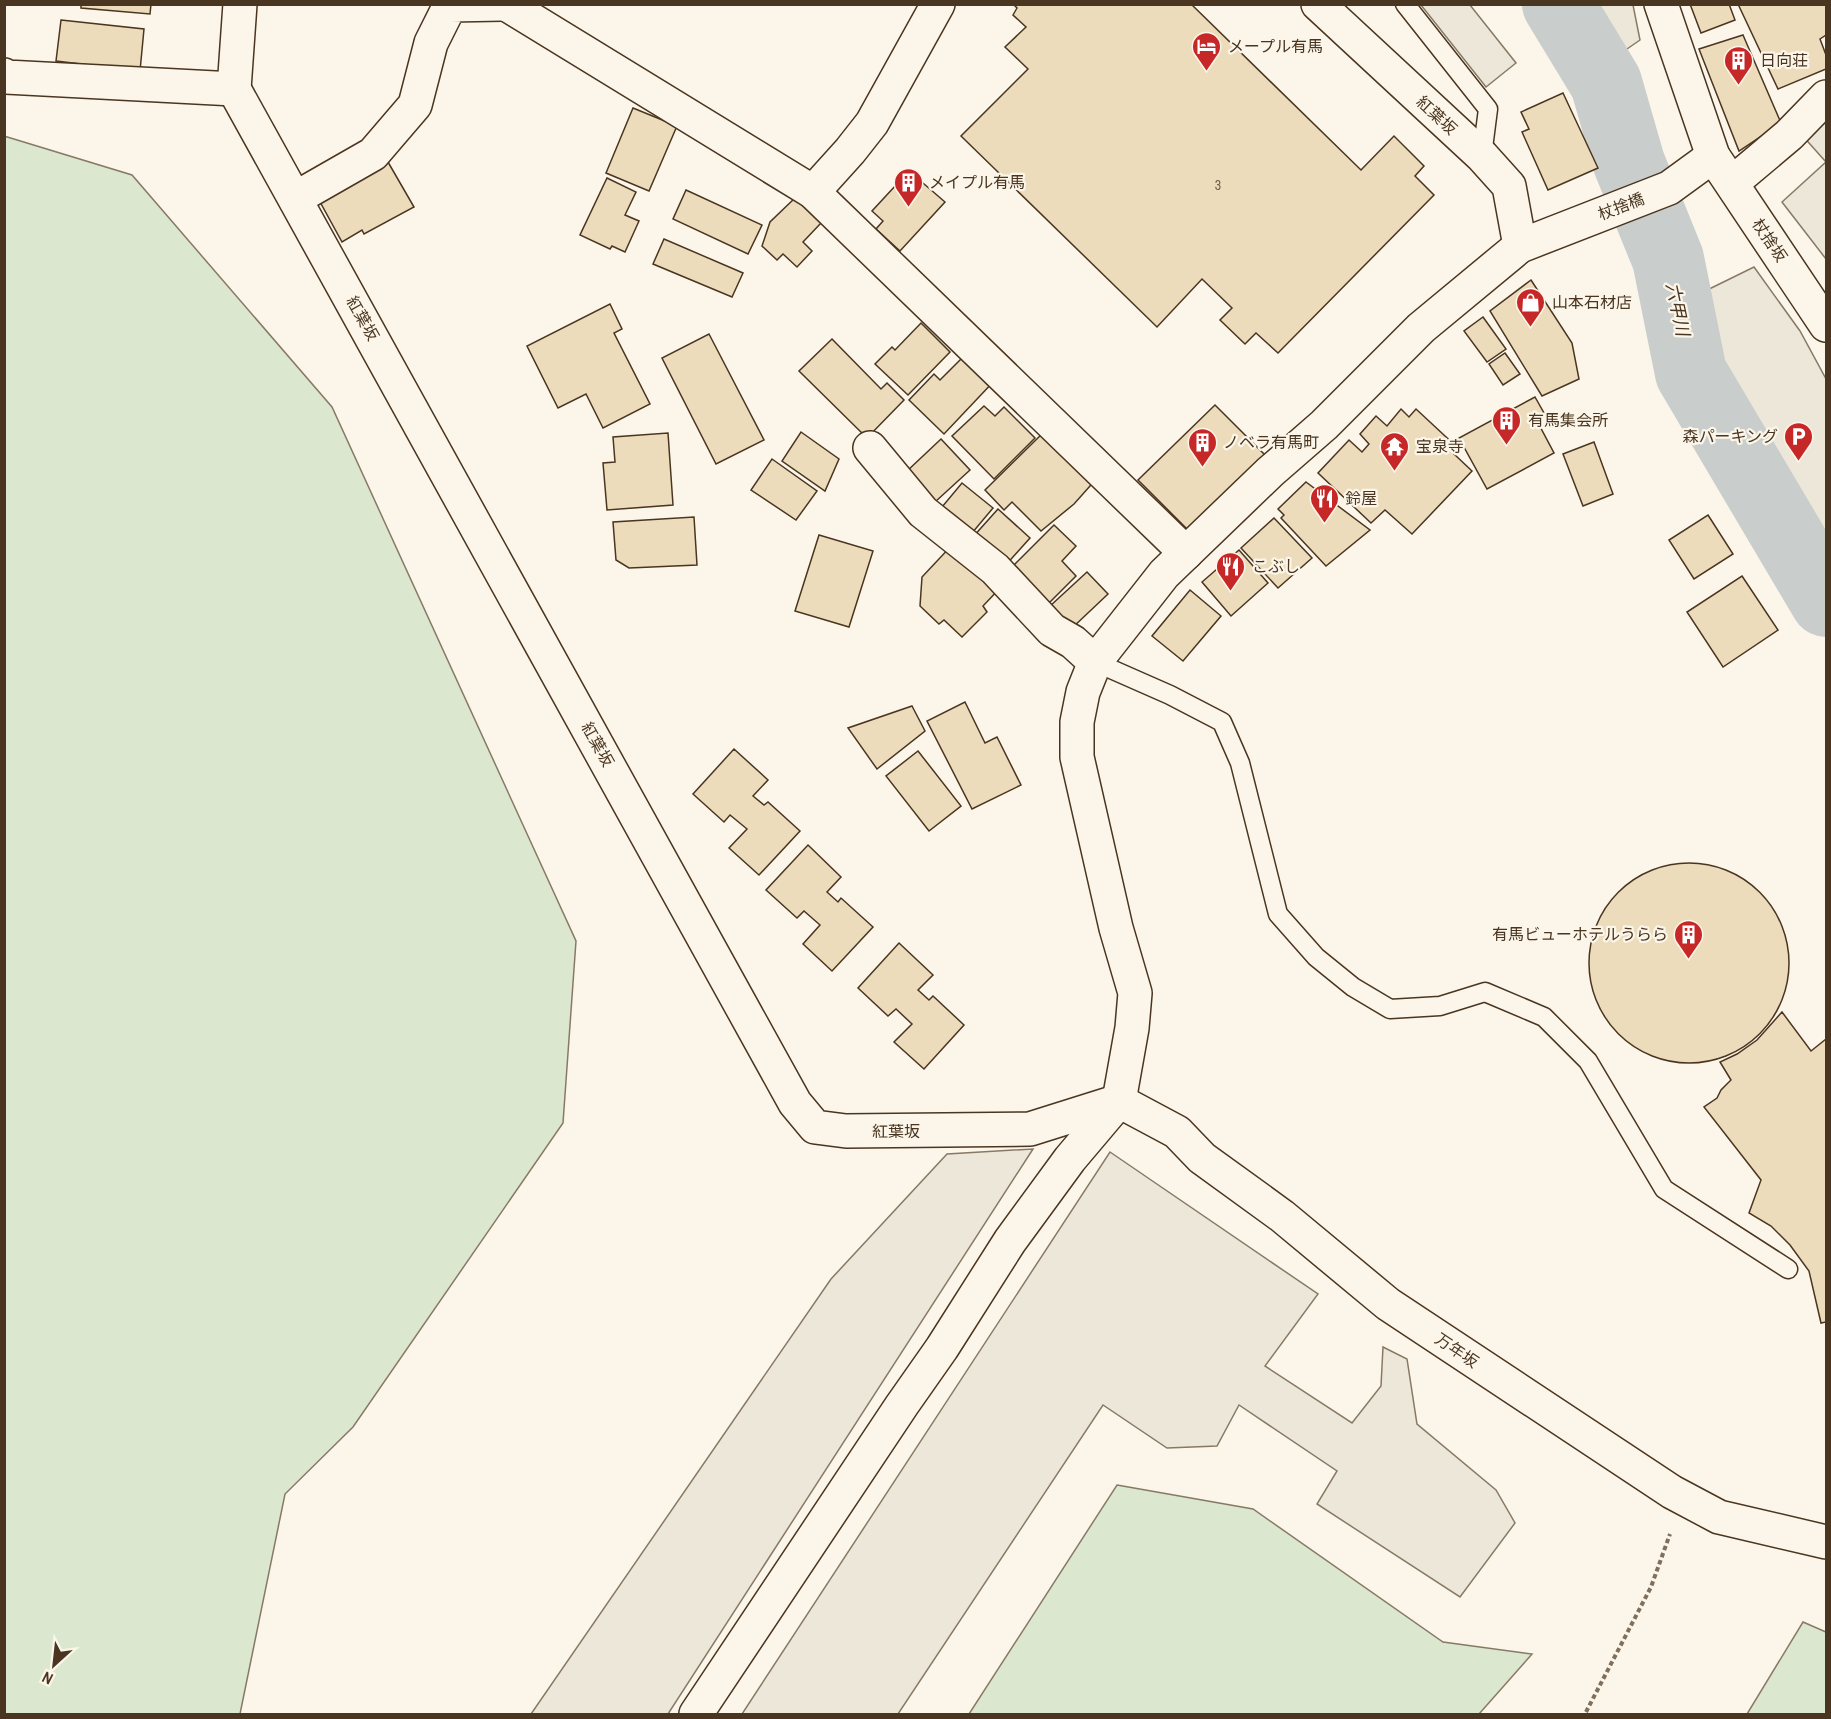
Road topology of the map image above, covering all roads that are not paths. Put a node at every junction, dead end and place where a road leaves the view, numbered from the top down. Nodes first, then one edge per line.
1 (240, 4) edge
2 (504, 4) edge
3 (938, 4) edge
4 (1318, 4) edge
5 (1405, 4) edge
6 (1661, 4) edge
7 (4, 75) edge
8 (234, 88) junction
9 (1827, 97) edge
10 (1482, 156) junction
11 (1713, 156) junction
12 (1732, 183) junction
13 (813, 192) junction
14 (296, 198) junction
15 (1520, 246) junction
16 (1827, 325) edge
17 (870, 448) dead end
18 (1186, 553) junction
19 (1095, 662) junction
20 (1119, 1101) junction
21 (1788, 1269) dead end
22 (1827, 1542) edge
23 (696, 1714) edge

1 - 8 street
2 - 13 street
2 - 14 street
3 - 13 street
4 - 10 street, 紅葉坂
5 - 10 lane
6 - 11 street, 杖捨坂
7 - 8 street
8 - 14 street, 紅葉坂
9 - 12 street
10 - 15 street, 紅葉坂
11 - 12 street, 杖捨坂
11 - 15 street, 杖捨橋
12 - 16 street, 杖捨坂
13 - 18 street
14 - 20 street, 紅葉坂
15 - 18 street, 杖捨橋
17 - 19 street
18 - 19 street, 杖捨橋
19 - 20 street, 杖捨橋
19 - 21 lane
20 - 22 street, 万年坂
20 - 23 street

